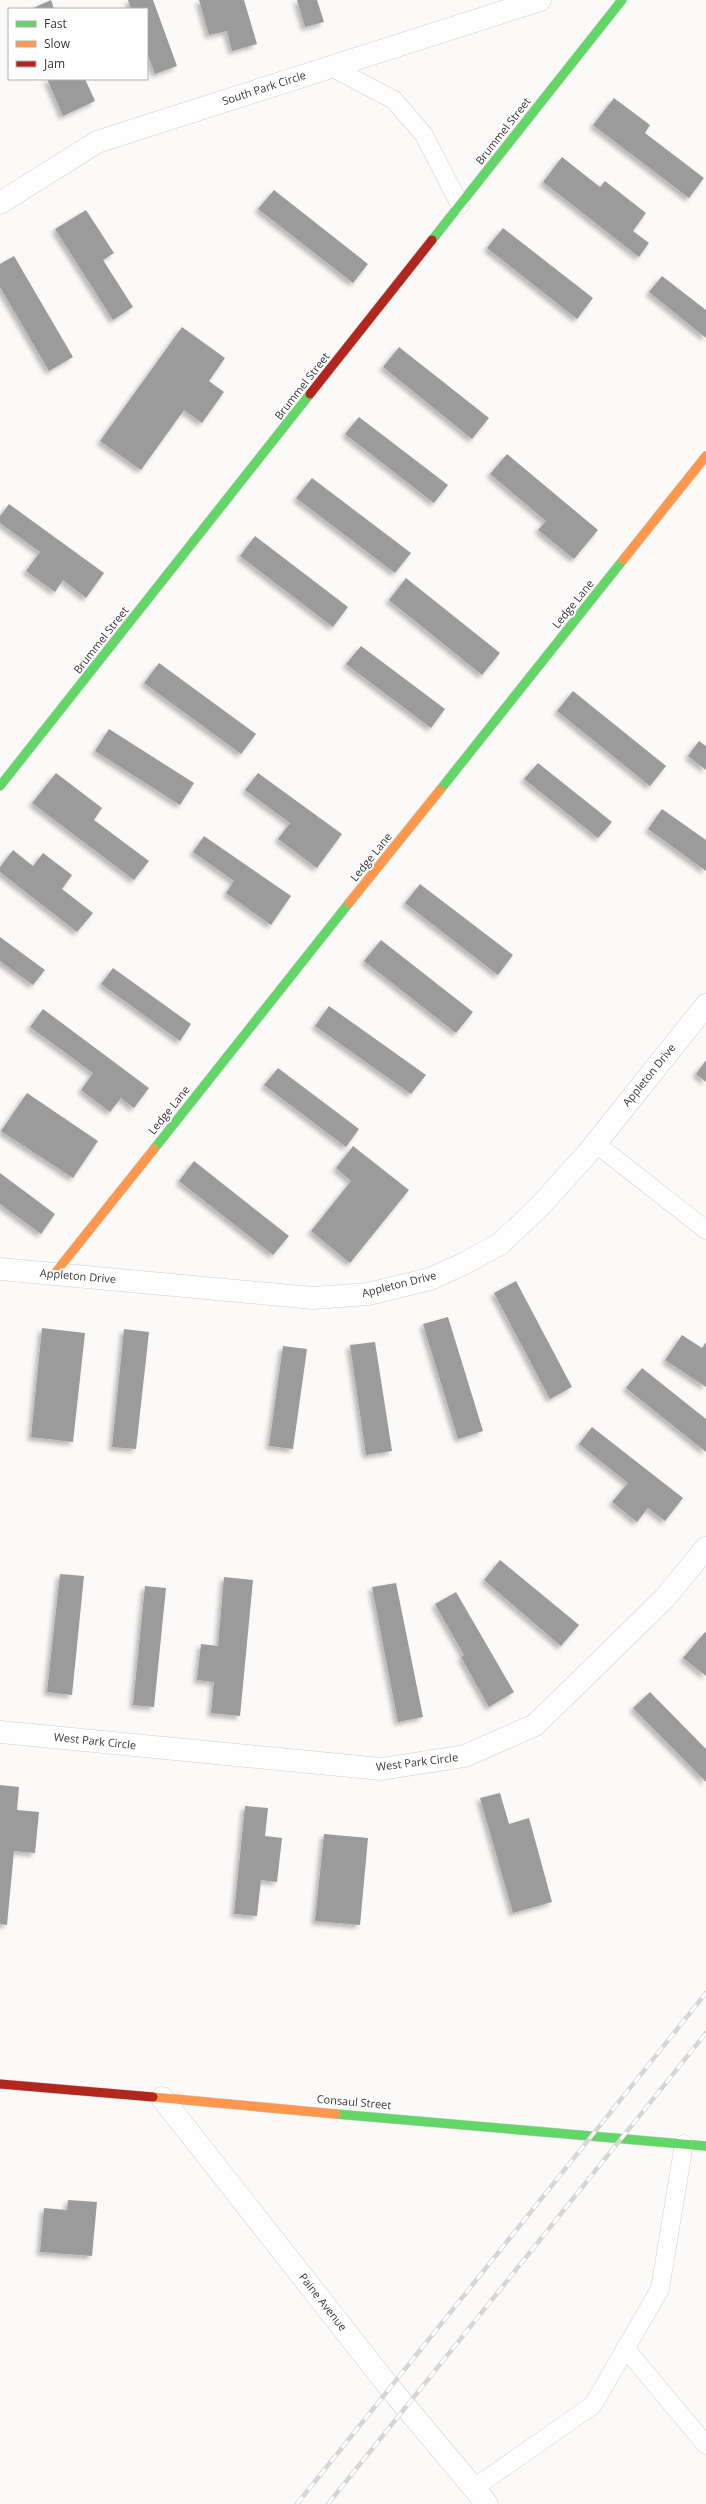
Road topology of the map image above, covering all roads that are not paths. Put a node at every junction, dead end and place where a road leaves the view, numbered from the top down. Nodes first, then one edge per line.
1 (540, 0) edge
2 (622, 0) edge
3 (331, 67) junction
4 (0, 203) edge
5 (460, 205) junction
6 (706, 456) edge
7 (0, 786) edge
8 (706, 1005) edge
9 (595, 1144) junction
10 (706, 1230) edge
11 (0, 1269) edge
12 (55, 1273) junction
13 (706, 1548) edge
14 (0, 1732) edge
15 (0, 2084) edge
16 (162, 2098) junction
17 (684, 2144) junction
18 (706, 2146) edge
19 (625, 2348) junction
20 (706, 2445) edge
21 (481, 2496) edge

1 - 3 street, South Park Circle
2 - 5 street, Brummel Street
3 - 4 street, South Park Circle
3 - 5 lane
5 - 7 street, Brummel Street
6 - 12 street, Ledge Lane
8 - 9 street, Appleton Drive
9 - 10 lane
9 - 12 street, Appleton Drive
11 - 12 street, Appleton Drive
13 - 14 street, West Park Circle
15 - 16 street, Consaul Street
16 - 17 street, Consaul Street
16 - 21 street, Paine Avenue
17 - 18 street, Consaul Street
17 - 19 lane
19 - 20 lane
19 - 21 lane

